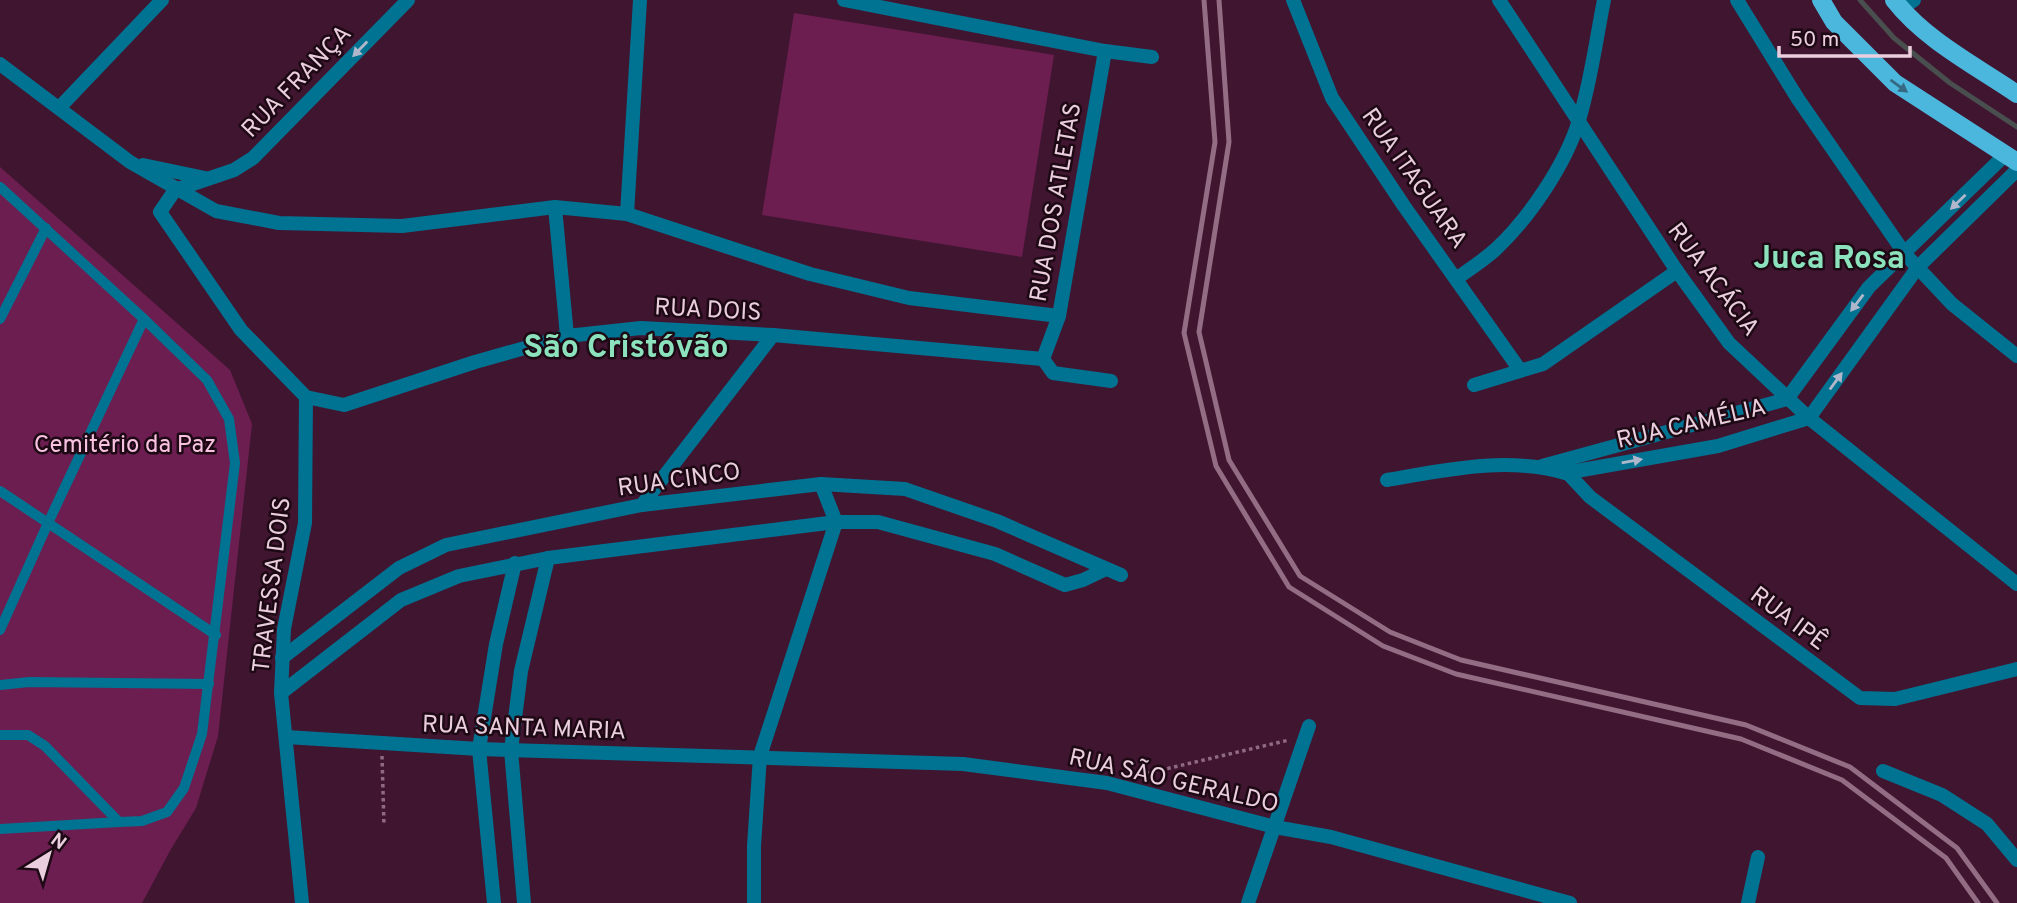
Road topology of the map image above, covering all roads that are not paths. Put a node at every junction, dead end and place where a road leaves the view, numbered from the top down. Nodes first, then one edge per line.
1 (162, 0) edge
2 (408, 0) edge
3 (640, 0) edge
4 (844, 0) edge
5 (1293, 0) edge
6 (1499, 0) edge
7 (1604, 0) edge
8 (1737, 0) edge
9 (1821, 0) edge
10 (1903, 3) edge
11 (1105, 51) junction
12 (1152, 57) dead end
13 (0, 64) edge
14 (2017, 93) edge
15 (59, 108) junction
16 (1578, 123) junction
17 (2012, 158) edge
18 (130, 162) junction
19 (2017, 170) edge
20 (207, 178) junction
21 (0, 187) edge
22 (175, 190) junction
23 (555, 207) junction
24 (627, 214) junction
25 (46, 228) junction
26 (1905, 254) junction
27 (1918, 267) junction
28 (1677, 271) junction
29 (1457, 278) junction
30 (1059, 316) junction
31 (0, 319) edge
32 (144, 319) junction
33 (773, 335) junction
34 (567, 336) junction
35 (2017, 356) edge
36 (1043, 359) junction
37 (1520, 370) junction
38 (1111, 380) dead end
39 (1474, 385) dead end
40 (306, 397) junction
41 (1787, 398) junction
42 (1809, 418) junction
43 (1557, 460) junction
44 (1542, 466) junction
45 (1565, 473) junction
46 (1387, 480) dead end
47 (821, 484) junction
48 (0, 491) edge
49 (642, 505) junction
50 (836, 522) junction
51 (48, 523) junction
52 (548, 558) junction
53 (515, 564) junction
54 (1106, 569) junction
55 (1121, 575) dead end
56 (2017, 584) edge
57 (0, 630) edge
58 (216, 635) junction
59 (282, 658) junction
60 (2017, 669) edge
61 (209, 684) junction
62 (0, 685) edge
63 (281, 694) junction
64 (1307, 731) road end
65 (0, 735) edge
66 (286, 737) junction
67 (479, 749) junction
68 (511, 750) junction
69 (760, 756) junction
70 (1883, 771) dead end
71 (119, 822) junction
72 (1275, 827) junction
73 (0, 829) edge
74 (1758, 857) dead end
75 (2017, 860) edge
76 (302, 903) edge
77 (494, 903) edge
78 (524, 903) edge
79 (754, 903) edge
80 (1248, 903) edge
81 (1570, 903) edge
82 (1748, 903) edge

1 - 15 street
2 -> 20 street, RUA FRANÇA
3 - 24 street
4 - 11 street
5 - 29 street, RUA ITAGUARA
6 - 16 street, RUA ACÁCIA
7 - 16 street
8 - 26 street
9 -> 17 main road
10 - 14 main road
11 - 12 street
11 - 30 street, RUA DOS ATLETAS
13 - 15 street
15 - 18 street
16 - 28 street, RUA ACÁCIA
16 - 29 street
17 -> 26 street, RUA CAMÉLIA
18 - 20 street
18 - 22 street
19 - 27 street
20 - 22 street, RUA FRANÇA
21 - 25 lane
22 - 23 street
22 - 40 street
23 - 24 street
23 - 34 street
24 - 30 street
25 - 31 lane
25 - 32 lane
26 - 27 street
26 -> 41 street, RUA CAMÉLIA
27 - 35 street
42 -> 27 street
28 - 37 street
28 - 41 street, RUA ACÁCIA
29 - 37 street, RUA ITAGUARA
30 - 36 street, RUA DOS ATLETAS
32 - 51 lane
32 - 58 lane
33 - 34 street, RUA DOIS
33 - 36 street, RUA DOIS
33 - 49 street
34 - 40 street, RUA DOIS
36 - 38 street, RUA DOIS
37 - 39 street
40 - 59 street, TRAVESSA DOIS
41 - 42 street, RUA ACÁCIA
41 - 43 street, RUA CAMÉLIA
45 -> 42 street, RUA CAMÉLIA
42 - 56 street, RUA ACÁCIA
43 - 44 street, RUA IPÊ
43 - 45 street, RUA IPÊ
44 - 45 street, RUA IPÊ
44 - 46 street, RUA IPÊ
45 - 60 street, RUA IPÊ
47 - 49 street, RUA CINCO
47 - 50 street
47 - 54 street, RUA CINCO
48 - 51 lane
49 - 59 street, RUA CINCO
50 - 52 street
50 - 54 street
50 - 69 street
51 - 57 lane
51 - 58 lane
52 - 53 street
52 - 68 street
53 - 63 street
53 - 67 street
54 - 55 street, RUA CINCO
58 - 61 lane
59 - 63 street, TRAVESSA DOIS
61 - 62 lane
61 - 71 lane
63 - 66 street, TRAVESSA DOIS
64 - 72 street
65 - 71 lane
66 - 67 street, RUA SANTA MARIA
66 - 76 street, TRAVESSA DOIS
67 - 68 street, RUA SANTA MARIA
67 - 77 street
68 - 69 street, RUA SANTA MARIA
68 - 78 street
69 - 72 street, RUA SÃO GERALDO
69 - 79 street
70 - 75 street
71 - 73 lane
72 - 80 street
72 - 81 street, RUA SÃO GERALDO
74 - 82 street

